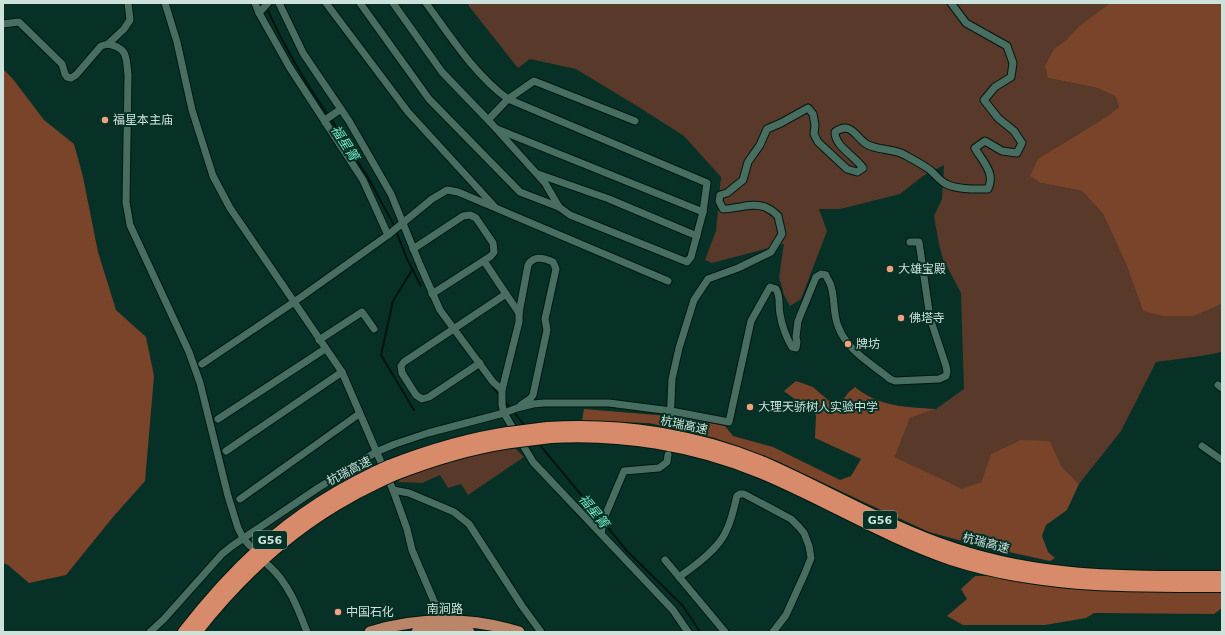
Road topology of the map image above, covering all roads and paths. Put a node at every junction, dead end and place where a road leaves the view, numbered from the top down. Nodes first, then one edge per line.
1 (128, 3) edge
2 (165, 3) edge
3 (255, 3) edge
4 (268, 3) edge
5 (279, 3) edge
6 (326, 3) edge
7 (360, 3) edge
8 (393, 3) edge
9 (426, 3) edge
10 (951, 3) edge
11 (260, 10) junction
12 (3, 24) edge
13 (108, 44) junction
14 (508, 100) junction
15 (341, 109) junction
16 (488, 120) junction
17 (325, 121) junction
18 (636, 121) dead end
19 (495, 128) junction
20 (536, 173) junction
21 (559, 207) junction
22 (496, 208) junction
23 (703, 212) junction
24 (401, 224) junction
25 (390, 234) junction
26 (697, 236) junction
27 (910, 242) dead end
28 (413, 249) junction
29 (484, 261) junction
30 (668, 281) dead end
31 (432, 294) junction
32 (506, 294) junction
33 (294, 302) junction
34 (519, 313) junction
35 (374, 329) dead end
36 (454, 329) junction
37 (319, 340) junction
38 (325, 349) junction
39 (480, 363) junction
40 (202, 364) dead end
41 (342, 372) junction
42 (502, 390) junction
43 (517, 408) junction
44 (671, 411) junction
45 (506, 412) junction
46 (359, 414) junction
47 (218, 419) dead end
48 (670, 423) dead end
49 (549, 433) junction
50 (1202, 446) dead end
51 (226, 451) dead end
52 (376, 452) junction
53 (668, 455) dead end
54 (1222, 460) edge
55 (378, 477) junction
56 (393, 490) junction
57 (240, 499) dead end
58 (601, 530) junction
59 (243, 538) junction
60 (250, 546) dead end
61 (664, 560) dead end
62 (268, 565) dead end
63 (1222, 576) edge
64 (679, 577) junction
65 (1222, 586) edge
66 (442, 628) edge
67 (150, 632) edge
68 (184, 632) edge
69 (196, 632) edge
70 (307, 632) edge
71 (370, 632) edge
72 (418, 632) edge
73 (469, 632) edge
74 (520, 632) edge
75 (541, 632) edge
76 (688, 632) edge
77 (725, 632) edge
78 (773, 632) edge

1 - 13 street
2 - 33 street
3 - 11 street
4 - 11 street
5 - 15 street
6 - 22 street
7 - 21 street
8 - 16 street
9 - 14 street
10 - 44 street
11 - 17 street
12 - 13 street
13 - 59 street
14 - 16 street
14 - 18 street
14 - 23 street
15 - 17 street
15 - 24 street
16 - 19 street
17 - 25 street
19 - 20 street
19 - 23 street
20 - 21 street
20 - 26 street
21 - 26 street
22 - 24 street
22 - 30 street
23 - 26 street
24 - 25 street
24 - 28 street
25 - 33 street
27 - 44 street
28 - 29 street
28 - 31 street
29 - 31 street
29 - 32 street
31 - 36 street
32 - 34 street
32 - 36 street
33 - 37 street
33 - 40 street
34 - 42 street
34 - 43 street
35 - 37 street
36 - 39 street
36 - 39 street
37 - 38 street
38 - 41 street
38 - 47 street
39 - 42 street
41 - 46 street
41 - 51 street
42 - 45 street
43 - 44 street
43 - 45 street
44 - 48 street
45 - 52 street
45 - 58 street
46 - 52 street
46 - 57 street
49 - 55 highway, 杭瑞高速 / G56, bridge
49 - 63 highway, 杭瑞高速 / G56
49 - 65 highway, 杭瑞高速 / G56
50 - 54 street
52 - 56 street
52 - 59 street
53 - 58 street
55 - 68 highway, 杭瑞高速 / G56
55 - 69 highway, 杭瑞高速 / G56
56 - 66 street
56 - 75 street
58 - 76 street
59 - 60 street
59 - 67 street
61 - 64 street
62 - 70 street
64 - 77 street
64 - 78 street
66 - 71 highway, 南涧路
66 - 72 highway, 南涧路
66 - 73 highway, 南涧路
66 - 74 highway, 南涧路

